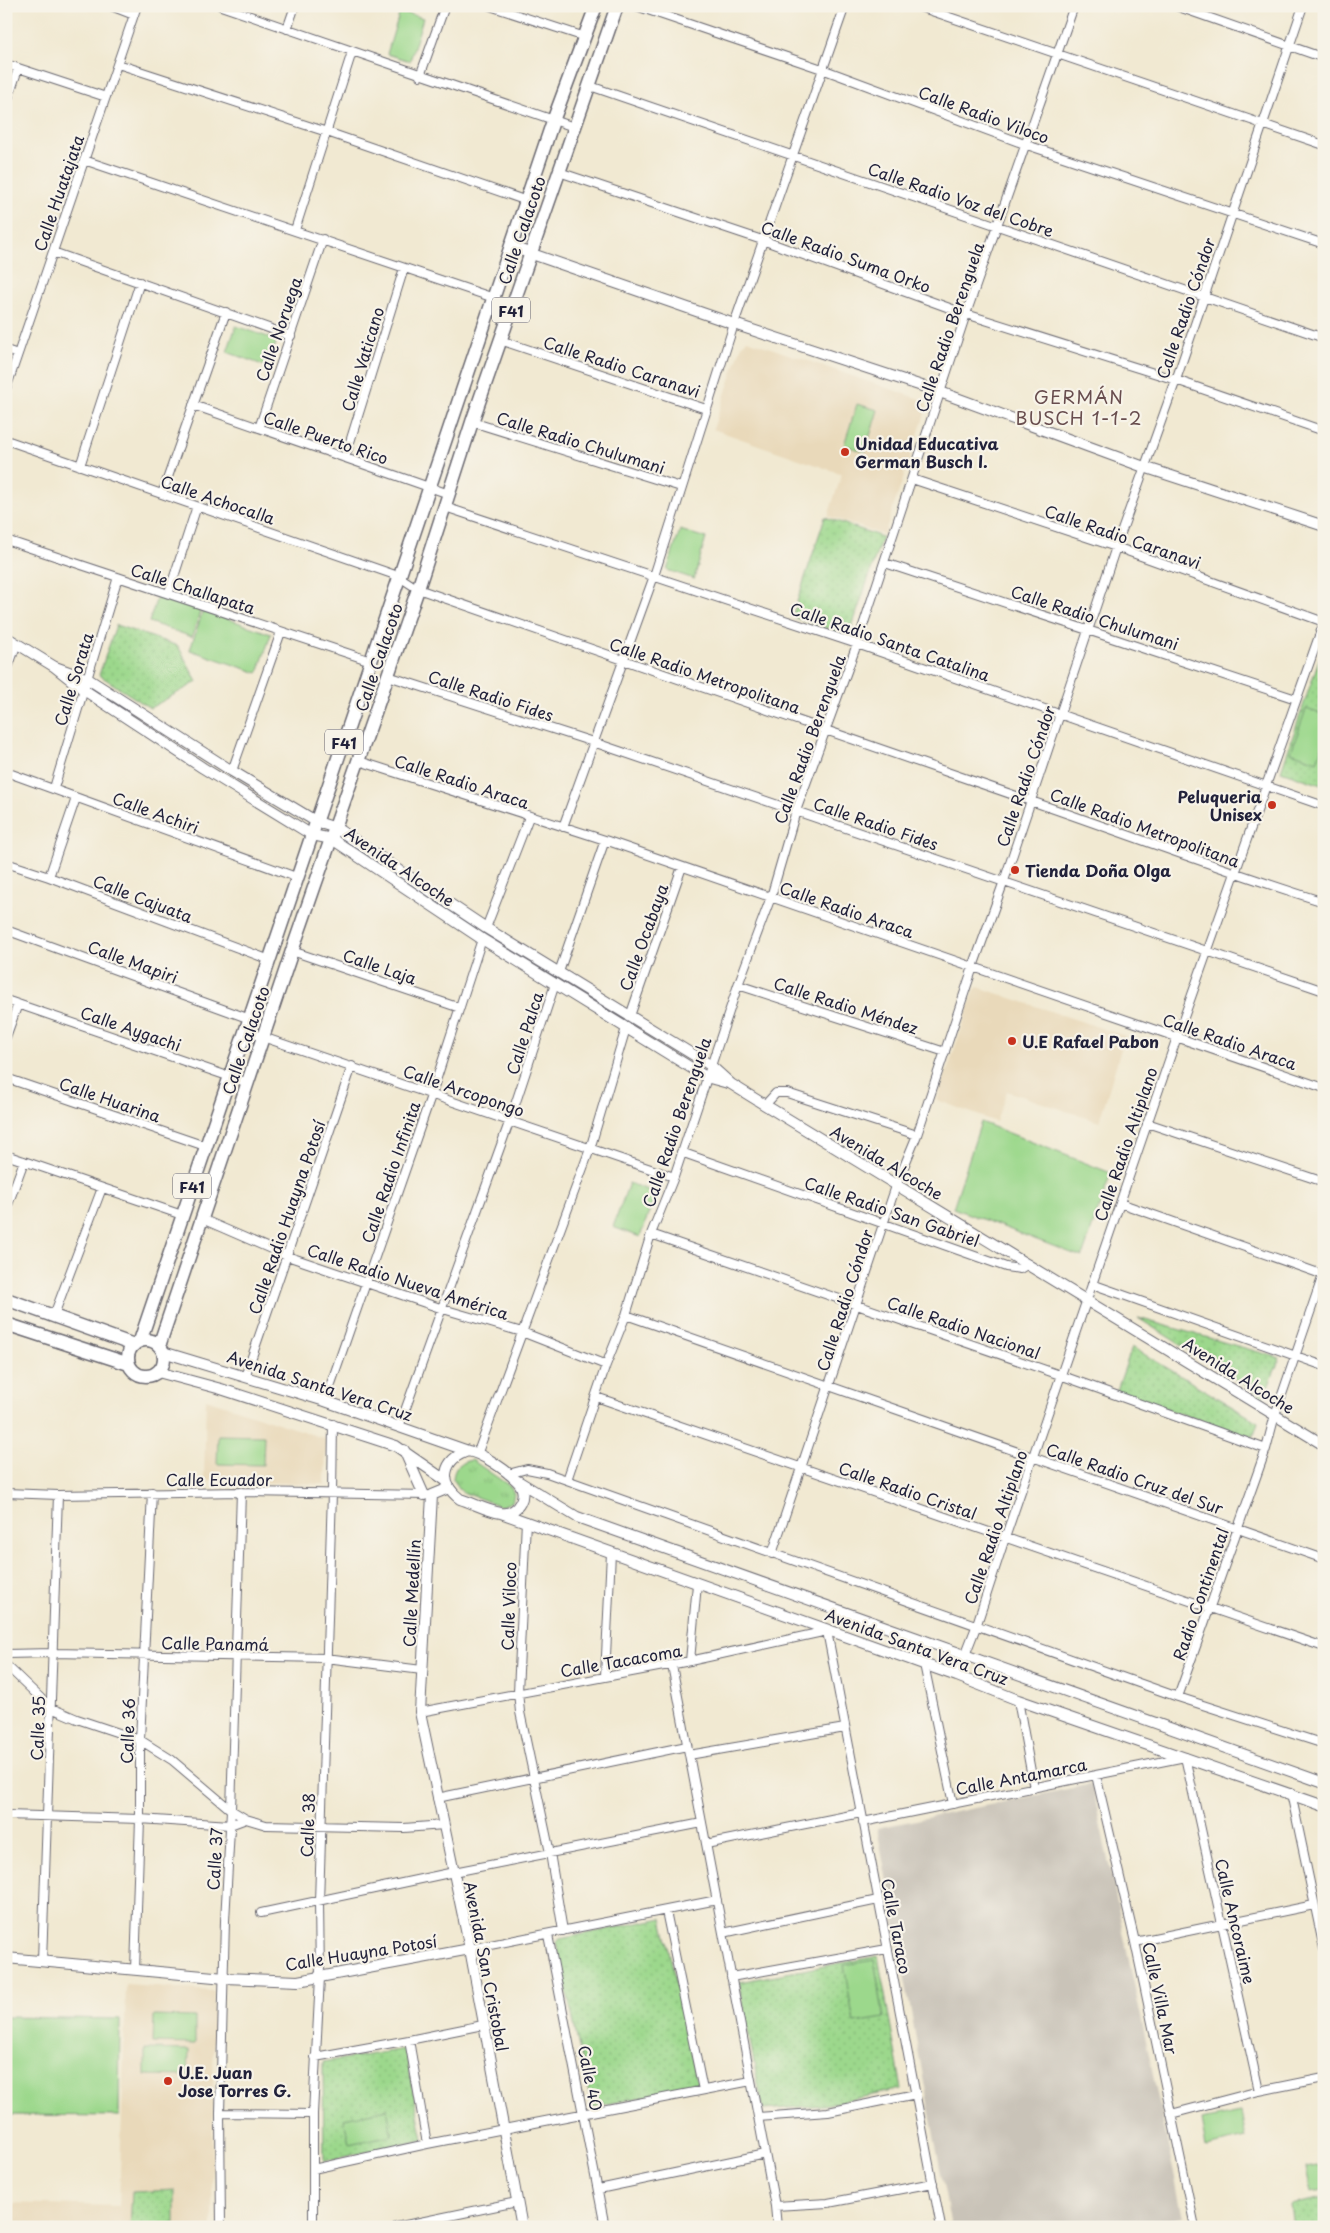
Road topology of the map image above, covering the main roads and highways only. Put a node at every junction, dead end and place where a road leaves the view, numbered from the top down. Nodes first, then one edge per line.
1 (596, 6) edge
2 (617, 6) edge
3 (6, 1299) edge
4 (6, 1324) edge
5 (137, 1343) junction
6 (161, 1349) junction
7 (129, 1364) junction

1 - 5 main road, Calle Calacoto / F41
2 - 6 main road, Calle Calacoto / F41
3 - 5 main road
4 - 7 main road
5 - 6 main road
5 - 7 main road
6 - 7 main road

